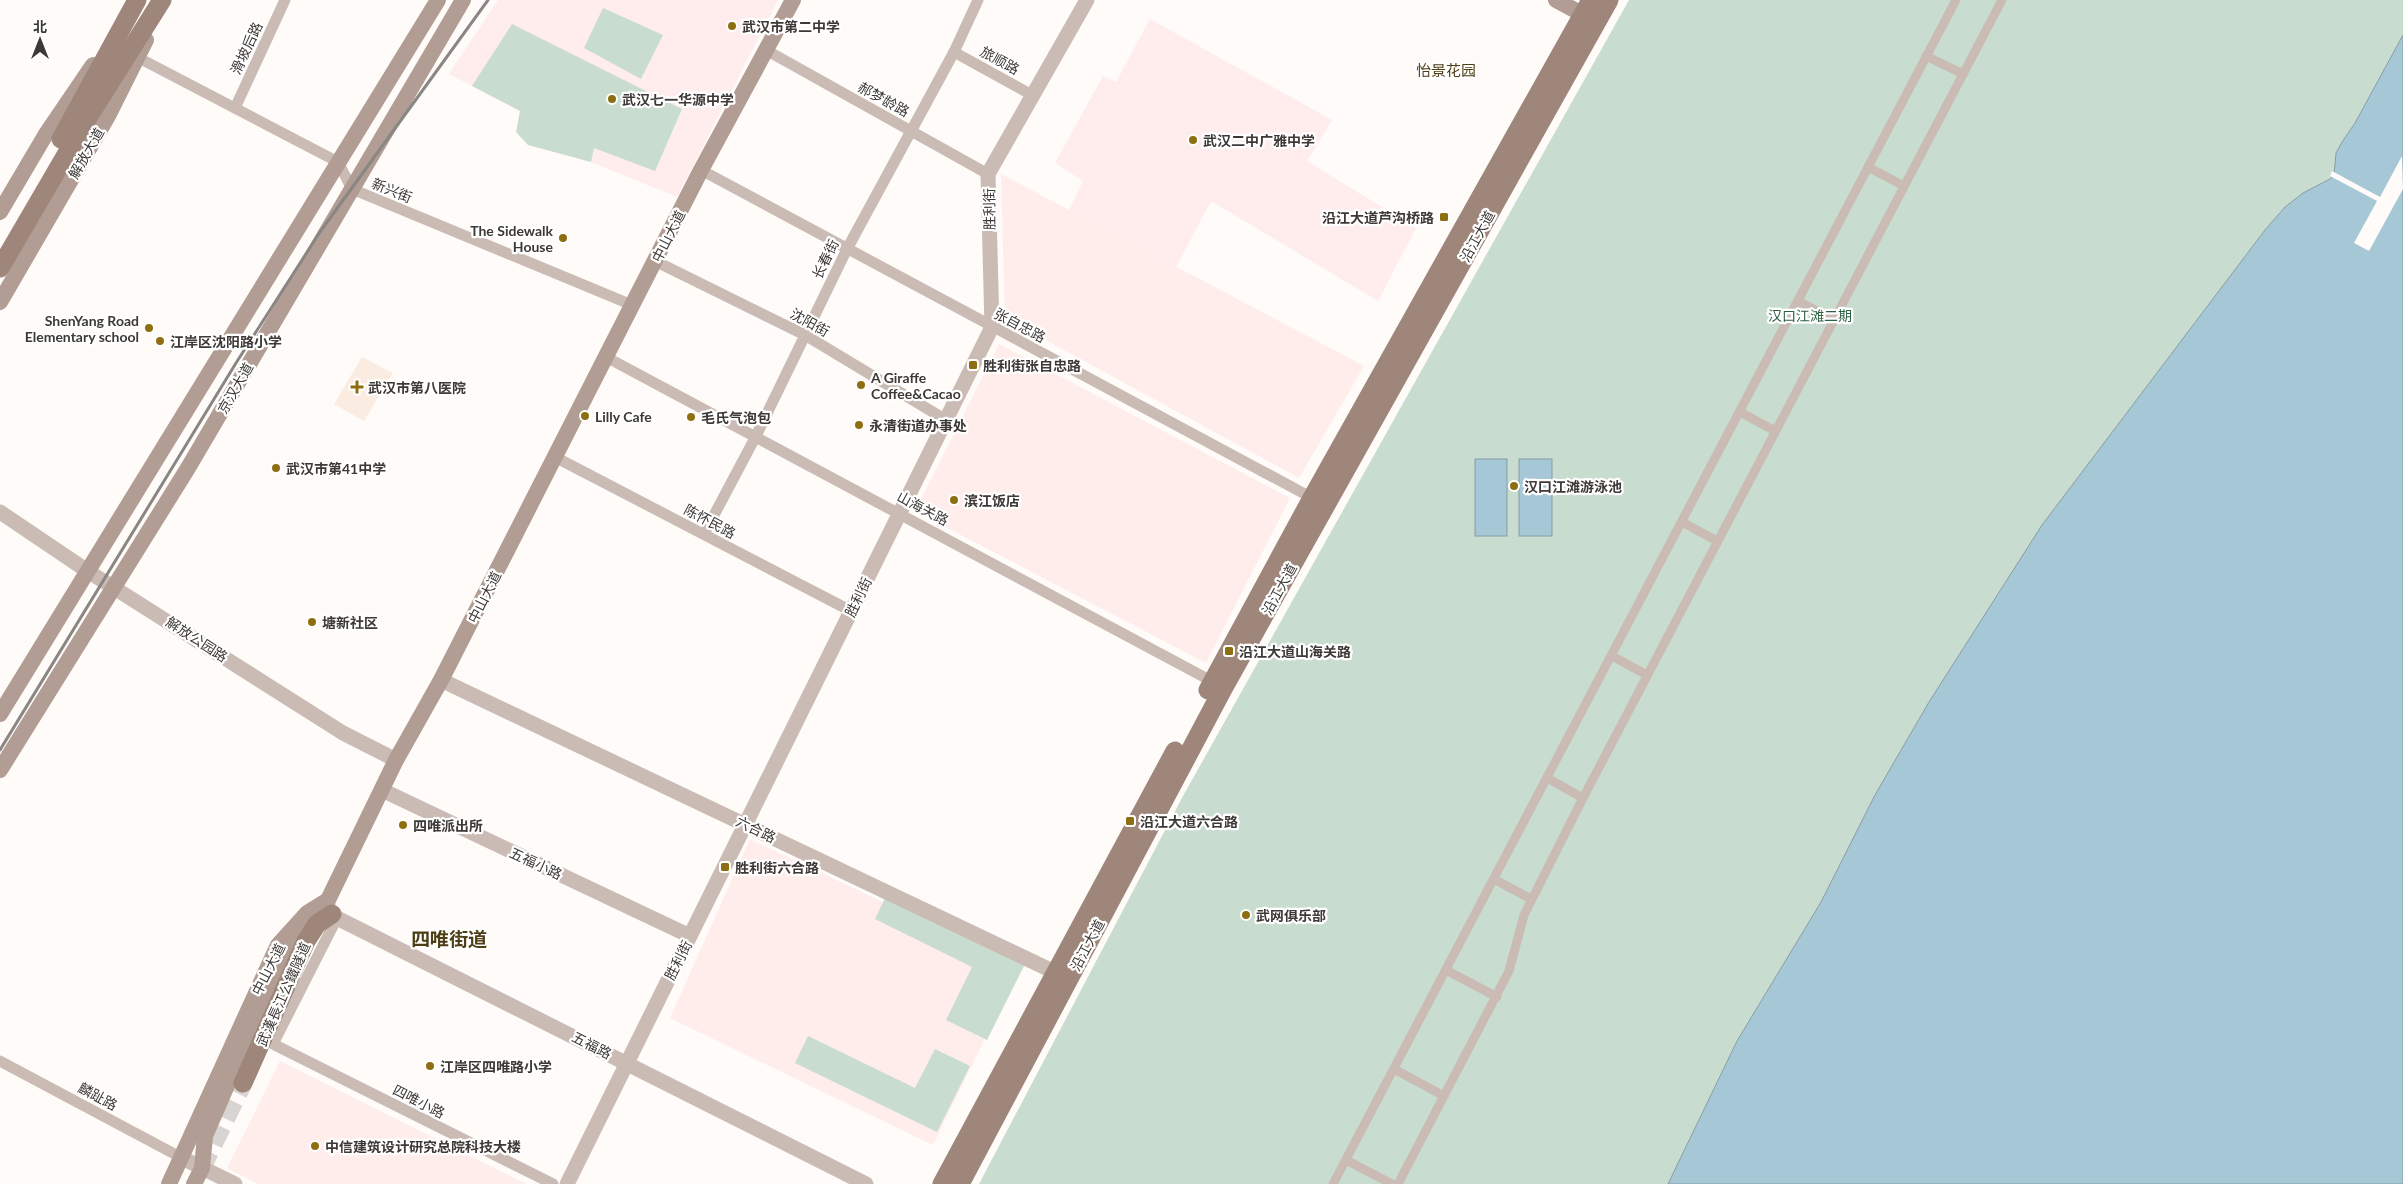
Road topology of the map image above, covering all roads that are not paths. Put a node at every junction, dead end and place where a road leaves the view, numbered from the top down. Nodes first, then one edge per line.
1 (136, 0) edge
2 (164, 0) edge
3 (285, 0) edge
4 (438, 0) edge
5 (463, 0) edge
6 (793, 0) edge
7 (978, 0) edge
8 (1556, 0) edge
9 (1956, 0) edge
10 (2002, 0) edge
11 (1085, 1) edge
12 (1596, 7) edge
13 (766, 50) junction
14 (954, 52) junction
15 (1926, 56) junction
16 (137, 57) junction
17 (1962, 74) junction
18 (1032, 95) junction
19 (235, 108) junction
20 (79, 121) junction
21 (911, 132) junction
22 (338, 162) junction
23 (1868, 167) junction
24 (701, 170) junction
25 (988, 174) junction
26 (1904, 186) junction
27 (352, 190) junction
28 (0, 212) edge
29 (0, 246) edge
30 (846, 249) junction
31 (655, 261) junction
32 (0, 268) edge
33 (1798, 301) junction
34 (0, 302) edge
35 (632, 305) junction
36 (1834, 320) junction
37 (992, 327) junction
38 (805, 335) junction
39 (606, 357) junction
40 (1740, 412) junction
41 (946, 420) junction
42 (1775, 431) junction
43 (756, 436) junction
44 (555, 457) junction
45 (1319, 501) junction
46 (0, 512) edge
47 (900, 513) junction
48 (1682, 522) junction
49 (704, 534) junction
50 (1718, 541) junction
51 (86, 570) junction
52 (114, 586) junction
53 (851, 611) junction
54 (1612, 656) junction
55 (1647, 675) junction
56 (441, 680) junction
57 (1218, 684) junction
58 (0, 714) edge
59 (396, 760) junction
60 (0, 770) edge
61 (1547, 778) junction
62 (382, 790) junction
63 (1583, 798) junction
64 (746, 824) junction
65 (1494, 879) junction
66 (1531, 899) junction
67 (331, 910) junction
68 (690, 936) junction
69 (1446, 970) junction
70 (1062, 976) junction
71 (1497, 997) junction
72 (272, 1044) joint
73 (0, 1061) edge
74 (627, 1063) junction
75 (1394, 1069) junction
76 (243, 1083) tunnel mouth
77 (1444, 1096) junction
78 (182, 1158) junction
79 (1346, 1160) junction
80 (202, 1168) junction
81 (169, 1184) edge
82 (194, 1184) edge
83 (235, 1184) edge
84 (553, 1184) edge
85 (567, 1184) edge
86 (866, 1184) edge
87 (942, 1184) edge
88 (960, 1184) edge
89 (1333, 1184) edge
90 (1392, 1184) edge
91 (1398, 1184) edge

1 - 20 main road, 解放大道
1 - 28 main road, 解放大道
2 - 16 main road, 解放大道
2 - 20 main road, 解放大道
3 - 19 street, 滑坡后路
4 - 22 main road
5 - 27 main road, 京汉大道
6 - 13 main road, 中山大道
7 - 14 street, 长春街
8 - 12 main road
9 - 15 street
10 - 17 street
11 - 18 street, 胜利街
12 - 45 main road, 沿江大道
13 - 21 street, 郝梦龄路
13 - 24 main road, 中山大道
14 - 18 street, 旅顺路
14 - 21 street, 长春街
15 - 17 street
15 - 23 street
16 - 19 street
16 - 34 main road, 解放大道
17 - 26 street
18 - 25 street, 胜利街
19 - 22 street
20 - 29 main road, 解放大道
20 - 32 main road, 解放大道
21 - 25 street, 郝梦龄路
21 - 30 street, 长春街
22 - 27 street, 新兴街
22 - 51 main road
23 - 26 street
23 - 33 street
24 - 30 street, 张自忠路
24 - 31 main road, 中山大道
25 - 37 street, 胜利街
26 - 36 street
27 - 35 street, 新兴街
27 - 52 main road, 京汉大道
30 - 37 street, 张自忠路
30 - 38 street, 长春街
31 - 35 main road, 中山大道
31 - 38 street, 沈阳街
33 - 36 street
33 - 40 street
35 - 39 main road, 中山大道
36 - 42 street
37 - 41 street, 胜利街
37 - 45 street, 张自忠路
38 - 41 street, 沈阳街
38 - 43 street, 长春街
39 - 43 street, 山海关路
39 - 44 main road, 中山大道
40 - 42 street
40 - 48 street
41 - 47 street, 胜利街
42 - 50 street
43 - 47 street, 山海关路
43 - 49 street, 长春街
44 - 49 street, 陈怀民路
44 - 56 main road, 中山大道
45 - 57 main road, 沿江大道
46 - 51 street, 解放公园路
47 - 53 street, 胜利街
47 - 57 street, 山海关路
48 - 50 street
48 - 54 street
49 - 53 street, 陈怀民路
50 - 55 street
51 - 52 street, 解放公园路
51 - 58 main road
52 - 59 street, 解放公园路
52 - 60 main road, 京汉大道
53 - 64 street, 胜利街
54 - 55 street
54 - 61 street
55 - 63 street
56 - 59 main road, 中山大道
56 - 64 street, 六合路
57 - 70 main road, 沿江大道
59 - 62 main road, 中山大道
61 - 63 street
61 - 65 street
62 - 67 main road, 中山大道
62 - 68 street, 五福小路
63 - 66 street
64 - 68 street, 胜利街
64 - 70 street, 六合路
65 - 66 street
65 - 69 street
66 - 71 street
67 - 72 street, 中山大道
67 - 74 street, 五福路
67 - 76 main road, 武漢長江公鐵隧道
67 - 78 main road, 中山大道
67 - 80 main road, 中山大道
68 - 74 street, 胜利街
69 - 71 street
69 - 75 street
70 - 87 main road, 沿江大道
70 - 88 main road, 沿江大道
71 - 77 street
72 - 84 street, 四唯小路
73 - 78 street, 麟趾路
74 - 85 street, 胜利街
74 - 86 street, 五福路
75 - 77 street
75 - 79 street
77 - 91 street
78 - 80 street
78 - 81 main road, 中山大道
79 - 89 street
79 - 90 street
80 - 82 main road, 中山大道
80 - 83 street

